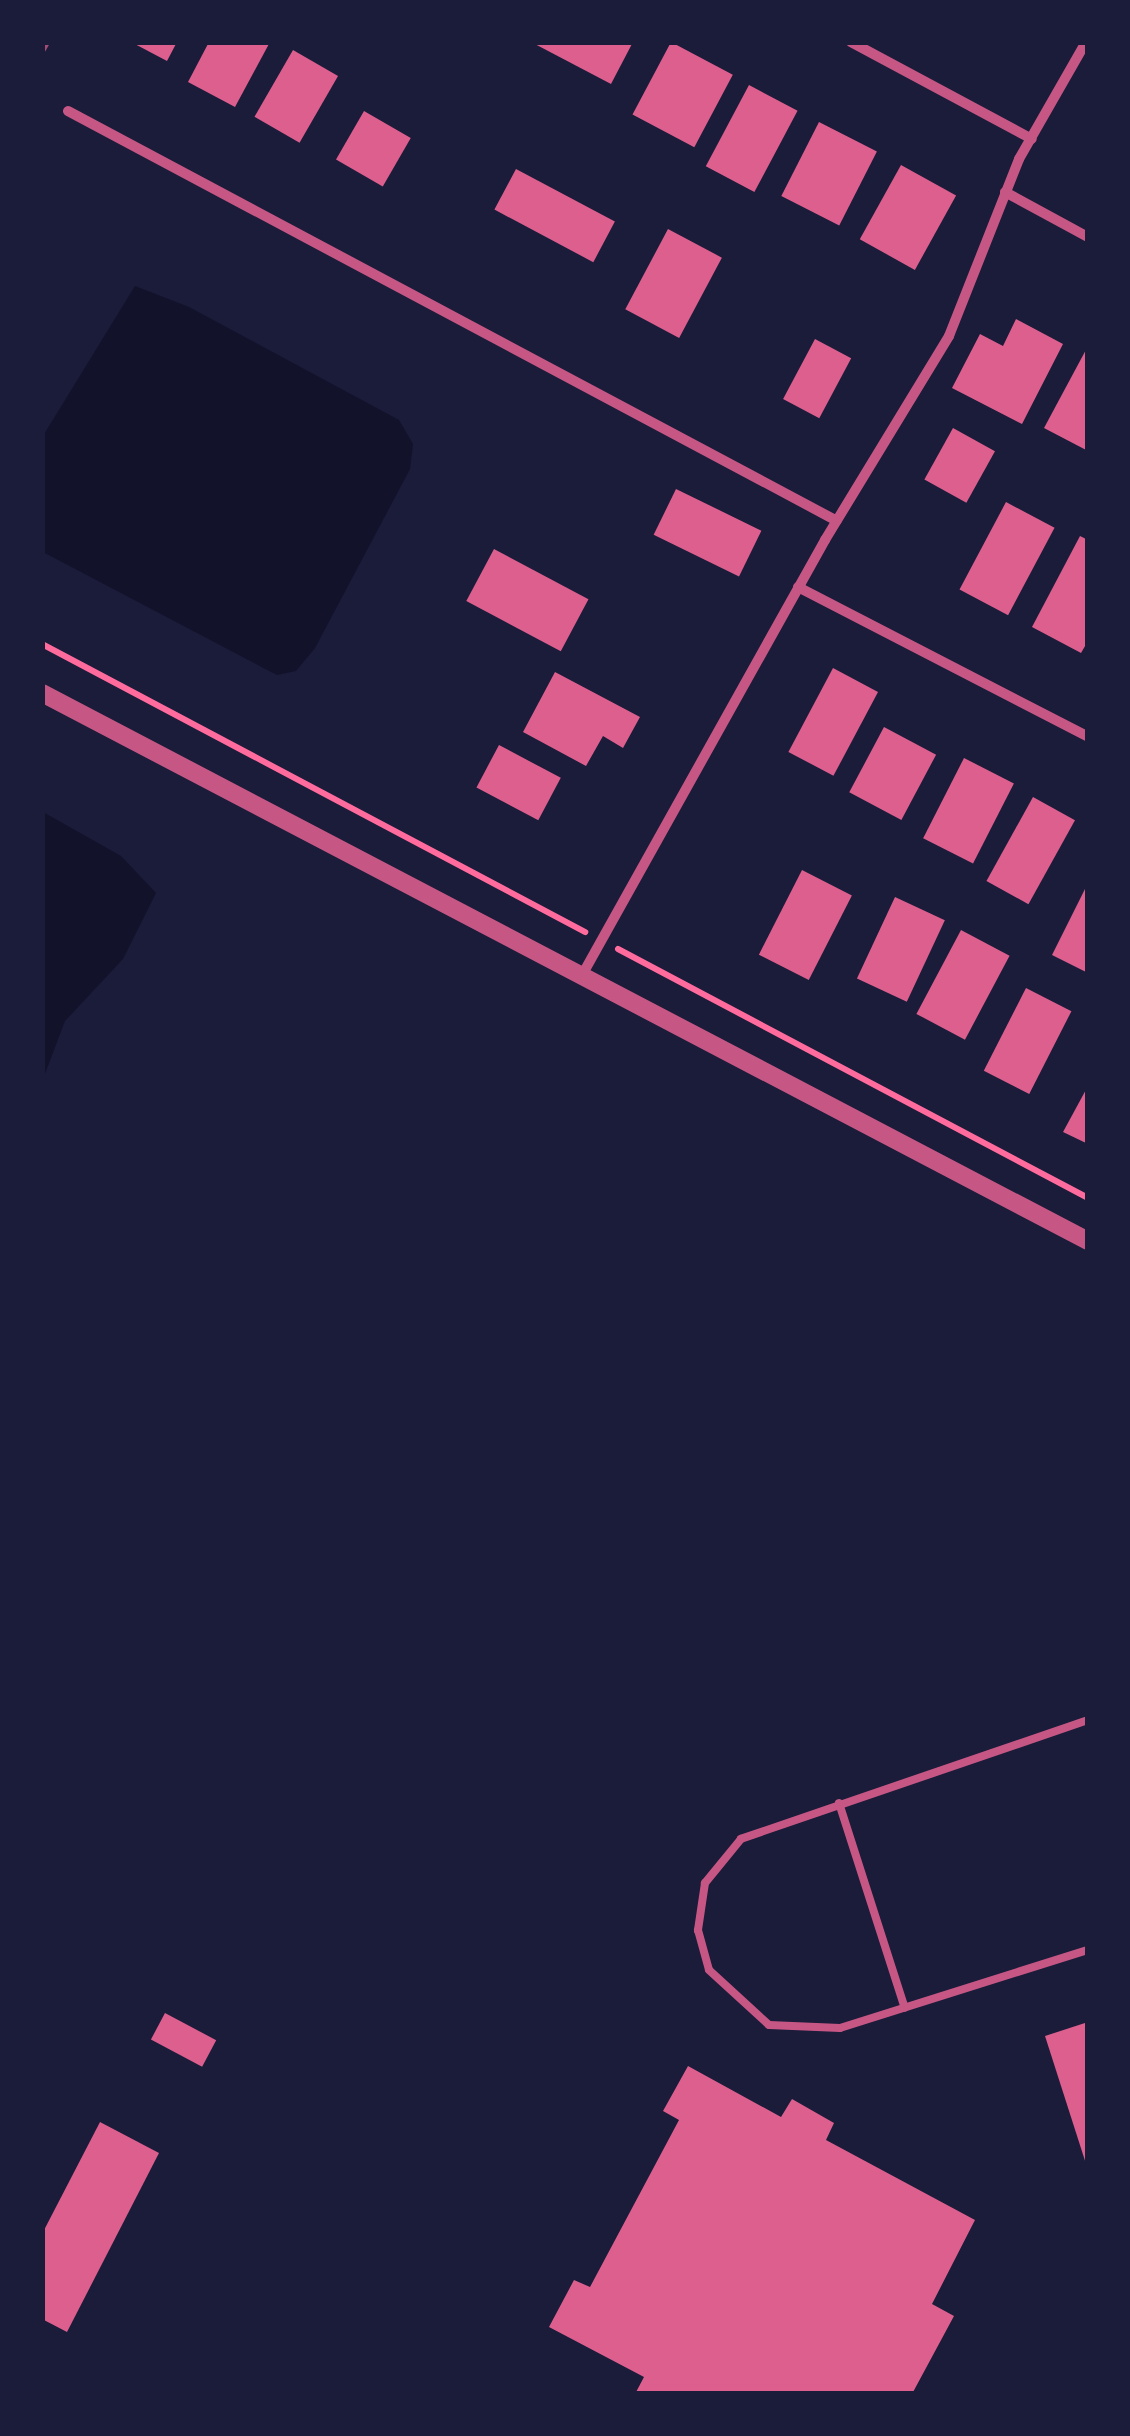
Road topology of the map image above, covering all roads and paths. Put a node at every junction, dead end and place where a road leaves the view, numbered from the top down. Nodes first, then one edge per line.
1 (852, 42) edge
2 (1086, 42) edge
3 (68, 111) dead end
4 (1032, 139) junction
5 (1005, 192) junction
6 (1088, 237) edge
7 (837, 520) junction
8 (798, 586) junction
9 (42, 644) edge
10 (42, 693) edge
11 (1088, 737) edge
12 (602, 941) junction
13 (581, 978) junction
14 (1088, 1198) edge
15 (1088, 1241) edge
16 (1088, 1720) edge
17 (839, 1803) junction
18 (1088, 1950) edge
19 (904, 2008) junction

1 - 4 street
2 - 4 street
3 - 7 street
4 - 5 street
5 - 6 street
5 - 7 street
7 - 8 street
8 - 11 street
8 - 12 street
9 - 12 path
10 - 13 street
12 - 13 street
12 - 14 path
13 - 15 street
16 - 17 lane
17 - 19 lane
17 - 19 lane
18 - 19 lane

